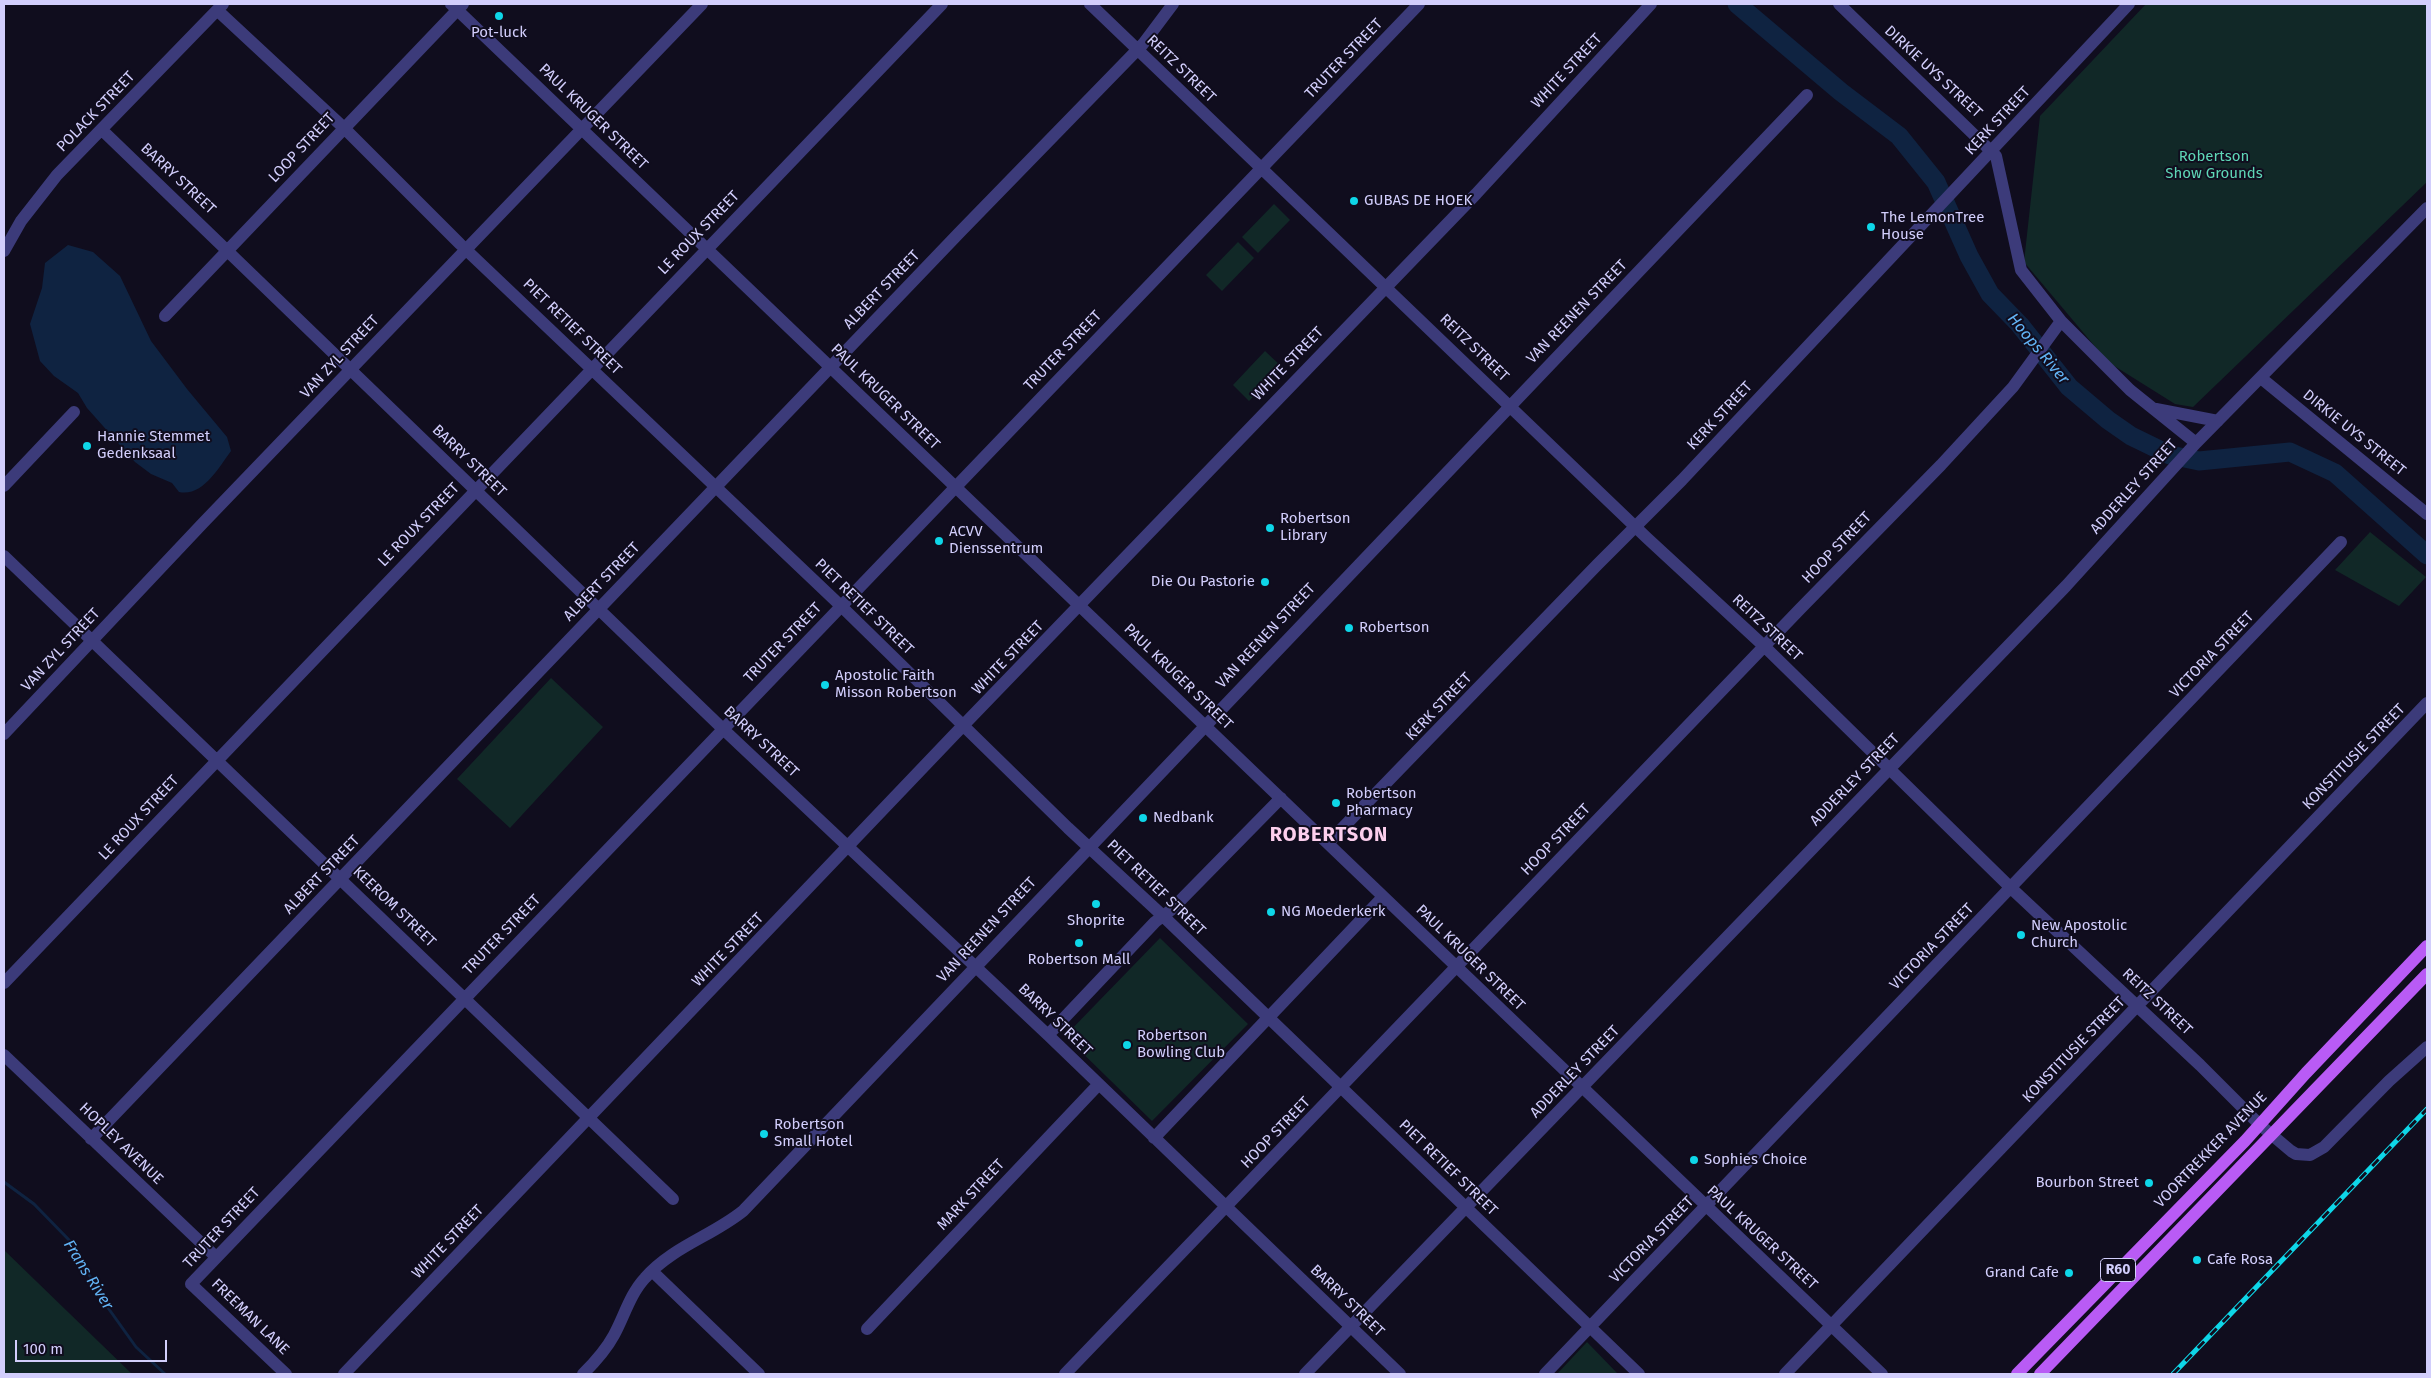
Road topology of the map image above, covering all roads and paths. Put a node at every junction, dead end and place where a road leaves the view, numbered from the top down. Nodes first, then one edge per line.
1 (702, 4) edge
2 (942, 4) edge
3 (1090, 4) edge
4 (1173, 4) edge
5 (1420, 4) edge
6 (1651, 4) edge
7 (1839, 4) edge
8 (2130, 4) edge
9 (457, 6) edge
10 (220, 7) edge
11 (1137, 49) junction
12 (1807, 94) dead end
13 (344, 128) junction
14 (582, 128) junction
15 (102, 130) junction
16 (1992, 151) junction
17 (1262, 168) junction
18 (2427, 208) edge
19 (7, 236) edge
20 (466, 249) junction
21 (707, 249) junction
22 (228, 250) junction
23 (4, 251) edge
24 (1386, 285) junction
25 (165, 316) dead end
26 (2061, 321) junction
27 (830, 367) junction
28 (592, 369) junction
29 (351, 370) junction
30 (2261, 378) junction
31 (1510, 406) junction
32 (2156, 409) junction
33 (74, 412) dead end
34 (2218, 421) junction
35 (2196, 443) junction
36 (4, 486) edge
37 (956, 487) junction
38 (715, 488) junction
39 (475, 489) junction
40 (2427, 514) edge
41 (1636, 526) junction
42 (2341, 542) dead end
43 (4, 556) edge
44 (841, 606) junction
45 (1080, 606) junction
46 (599, 609) junction
47 (93, 640) junction
48 (1765, 647) junction
49 (2427, 703) edge
50 (1204, 725) junction
51 (965, 726) junction
52 (723, 730) junction
53 (4, 734) edge
54 (217, 759) junction
55 (1889, 768) junction
56 (1280, 798) junction
57 (1328, 843) junction
58 (850, 846) junction
59 (1089, 846) junction
60 (340, 878) junction
61 (2011, 888) junction
62 (1383, 897) junction
63 (1163, 916) junction
64 (2427, 946) edge
65 (975, 966) junction
66 (1457, 968) junction
67 (2427, 974) edge
68 (4, 984) edge
69 (465, 998) junction
70 (2372, 1002) junction
71 (2138, 1006) junction
72 (2388, 1016) junction
73 (1269, 1019) junction
74 (1048, 1034) junction
75 (2427, 1047) edge
76 (2326, 1052) junction
77 (4, 1055) edge
78 (2340, 1067) junction
79 (1099, 1084) junction
80 (1341, 1088) junction
81 (1581, 1088) junction
82 (590, 1117) junction
83 (2258, 1124) junction
84 (2273, 1135) junction
85 (1154, 1138) junction
86 (91, 1139) junction
87 (674, 1199) dead end
88 (1706, 1207) junction
89 (1226, 1208) junction
90 (1467, 1208) junction
91 (216, 1257) junction
92 (652, 1271) junction
93 (192, 1284) joint
94 (1590, 1326) junction
95 (1831, 1326) junction
96 (1351, 1327) junction
97 (867, 1329) dead end
98 (286, 1374) edge
99 (344, 1374) edge
100 (583, 1374) edge
101 (759, 1374) edge
102 (1065, 1374) edge
103 (1305, 1374) edge
104 (1400, 1374) edge
105 (1545, 1374) edge
106 (1639, 1374) edge
107 (1785, 1374) edge
108 (1882, 1374) edge
109 (2017, 1374) edge
110 (2040, 1374) edge

1 - 14 street, VAN ZYL STREET
2 - 21 street, LE ROUX STREET
3 - 11 street, REITZ STREET
4 - 11 street, ALBERT STREET
5 - 17 street, TRUTER STREET
6 - 24 street, WHITE STREET
7 - 16 street, DIRKIE UYS STREET
8 - 16 street, KERK STREET
9 - 13 street, LOOP STREET
9 - 14 street, PAUL KRUGER STREET
10 - 13 street, PIET RETIEF STREET
10 - 15 street, POLACK STREET
11 - 17 street, REITZ STREET
11 - 27 street, ALBERT STREET
12 - 31 street, VAN REENEN STREET
13 - 20 street, PIET RETIEF STREET
13 - 22 street, LOOP STREET
14 - 20 street, VAN ZYL STREET
14 - 21 street, PAUL KRUGER STREET
15 - 19 street, POLACK STREET
15 - 22 street, BARRY STREET
16 - 26 street, DIRKIE UYS STREET
16 - 41 street, KERK STREET
17 - 24 street, REITZ STREET
17 - 37 street, TRUTER STREET
18 - 30 street, ADDERLEY STREET
19 - 23 street, POLACK STREET
20 - 28 street, PIET RETIEF STREET
20 - 29 street, VAN ZYL STREET
21 - 27 street, PAUL KRUGER STREET
21 - 28 street, LE ROUX STREET
22 - 25 street, LOOP STREET
22 - 29 street, BARRY STREET
24 - 31 street, REITZ STREET
24 - 45 street, WHITE STREET
26 - 32 street, DIRKIE UYS STREET
26 - 48 street, HOOP STREET
27 - 37 street, PAUL KRUGER STREET
27 - 38 street, ALBERT STREET
28 - 38 street, PIET RETIEF STREET
28 - 39 street, LE ROUX STREET
29 - 39 street, BARRY STREET
29 - 47 street, VAN ZYL STREET
30 - 34 street, ADDERLEY STREET
30 - 40 street, DIRKIE UYS STREET
31 - 41 street, REITZ STREET
31 - 50 street, VAN REENEN STREET
32 - 34 street, DIRKIE UYS STREET
32 - 35 street, DIRKIE UYS STREET
33 - 36 street
34 - 35 street, ADDERLEY STREET
35 - 55 street, ADDERLEY STREET
37 - 44 street, TRUTER STREET
37 - 45 street, PAUL KRUGER STREET
38 - 44 street, PIET RETIEF STREET
38 - 46 street, ALBERT STREET
39 - 46 street, BARRY STREET
39 - 54 street, LE ROUX STREET
41 - 48 street, REITZ STREET
41 - 57 street, KERK STREET
42 - 61 street, VICTORIA STREET
43 - 47 street, KEEROM STREET
44 - 51 street, PIET RETIEF STREET
44 - 52 street, TRUTER STREET
45 - 50 street, PAUL KRUGER STREET
45 - 51 street, WHITE STREET
46 - 52 street, BARRY STREET
46 - 60 street, ALBERT STREET
47 - 53 street, VAN ZYL STREET
47 - 54 street, KEEROM STREET
48 - 55 street, REITZ STREET
48 - 66 street, HOOP STREET
49 - 71 street, KONSTITUSIE STREET
50 - 56 street, PAUL KRUGER STREET
50 - 59 street, VAN REENEN STREET
51 - 58 street, WHITE STREET
51 - 59 street, PIET RETIEF STREET
52 - 58 street, BARRY STREET
52 - 69 street, TRUTER STREET
54 - 60 street, KEEROM STREET
54 - 68 street, LE ROUX STREET
55 - 61 street, REITZ STREET
55 - 81 street, ADDERLEY STREET
56 - 57 street, PAUL KRUGER STREET
56 - 63 street
57 - 62 street, PAUL KRUGER STREET
58 - 65 street, BARRY STREET
58 - 82 street, WHITE STREET
59 - 63 street, PIET RETIEF STREET
59 - 65 street, VAN REENEN STREET
60 - 69 street, KEEROM STREET
60 - 86 street, ALBERT STREET
61 - 71 street, REITZ STREET
61 - 88 street, VICTORIA STREET
62 - 66 street, PAUL KRUGER STREET
62 - 73 street
63 - 73 street, PIET RETIEF STREET
63 - 74 street
64 - 70 main road, VOORTREKKER AVENUE / R60
65 - 74 street, BARRY STREET
65 - 92 street, VAN REENEN STREET
66 - 80 street, HOOP STREET
66 - 81 street, PAUL KRUGER STREET
67 - 72 main road, R60
69 - 82 street, KEEROM STREET
69 - 91 street, TRUTER STREET
70 - 72 main road
70 - 76 main road, VOORTREKKER AVENUE / R60
71 - 83 street, REITZ STREET
71 - 95 street, KONSTITUSIE STREET
72 - 78 main road, R60
73 - 80 street, PIET RETIEF STREET
73 - 85 street
74 - 79 street, BARRY STREET
75 - 84 street, REITZ STREET
76 - 78 main road
76 - 83 main road, VOORTREKKER AVENUE / R60
77 - 86 street, HOPLEY AVENUE
78 - 84 main road, R60
79 - 85 street, BARRY STREET
79 - 97 street, MARK STREET
80 - 89 street, HOOP STREET
80 - 90 street, PIET RETIEF STREET
81 - 88 street, PAUL KRUGER STREET
81 - 90 street, ADDERLEY STREET
82 - 87 street, KEEROM STREET
82 - 99 street, WHITE STREET
83 - 84 street, REITZ STREET
83 - 109 main road, VOORTREKKER AVENUE / R60
84 - 110 main road, R60
85 - 89 street, BARRY STREET
86 - 91 street, HOPLEY AVENUE
88 - 94 street, VICTORIA STREET
88 - 95 street, PAUL KRUGER STREET
89 - 96 street, BARRY STREET
89 - 102 street, HOOP STREET
90 - 94 street, PIET RETIEF STREET
90 - 96 street, ADDERLEY STREET
91 - 93 street, TRUTER STREET
92 - 100 street, VAN REENEN STREET
92 - 101 street
93 - 98 street, FREEMAN LANE
94 - 105 street, VICTORIA STREET
94 - 106 street, PIET RETIEF STREET
95 - 107 street, KONSTITUSIE STREET
95 - 108 street, PAUL KRUGER STREET
96 - 103 street, ADDERLEY STREET
96 - 104 street, BARRY STREET

